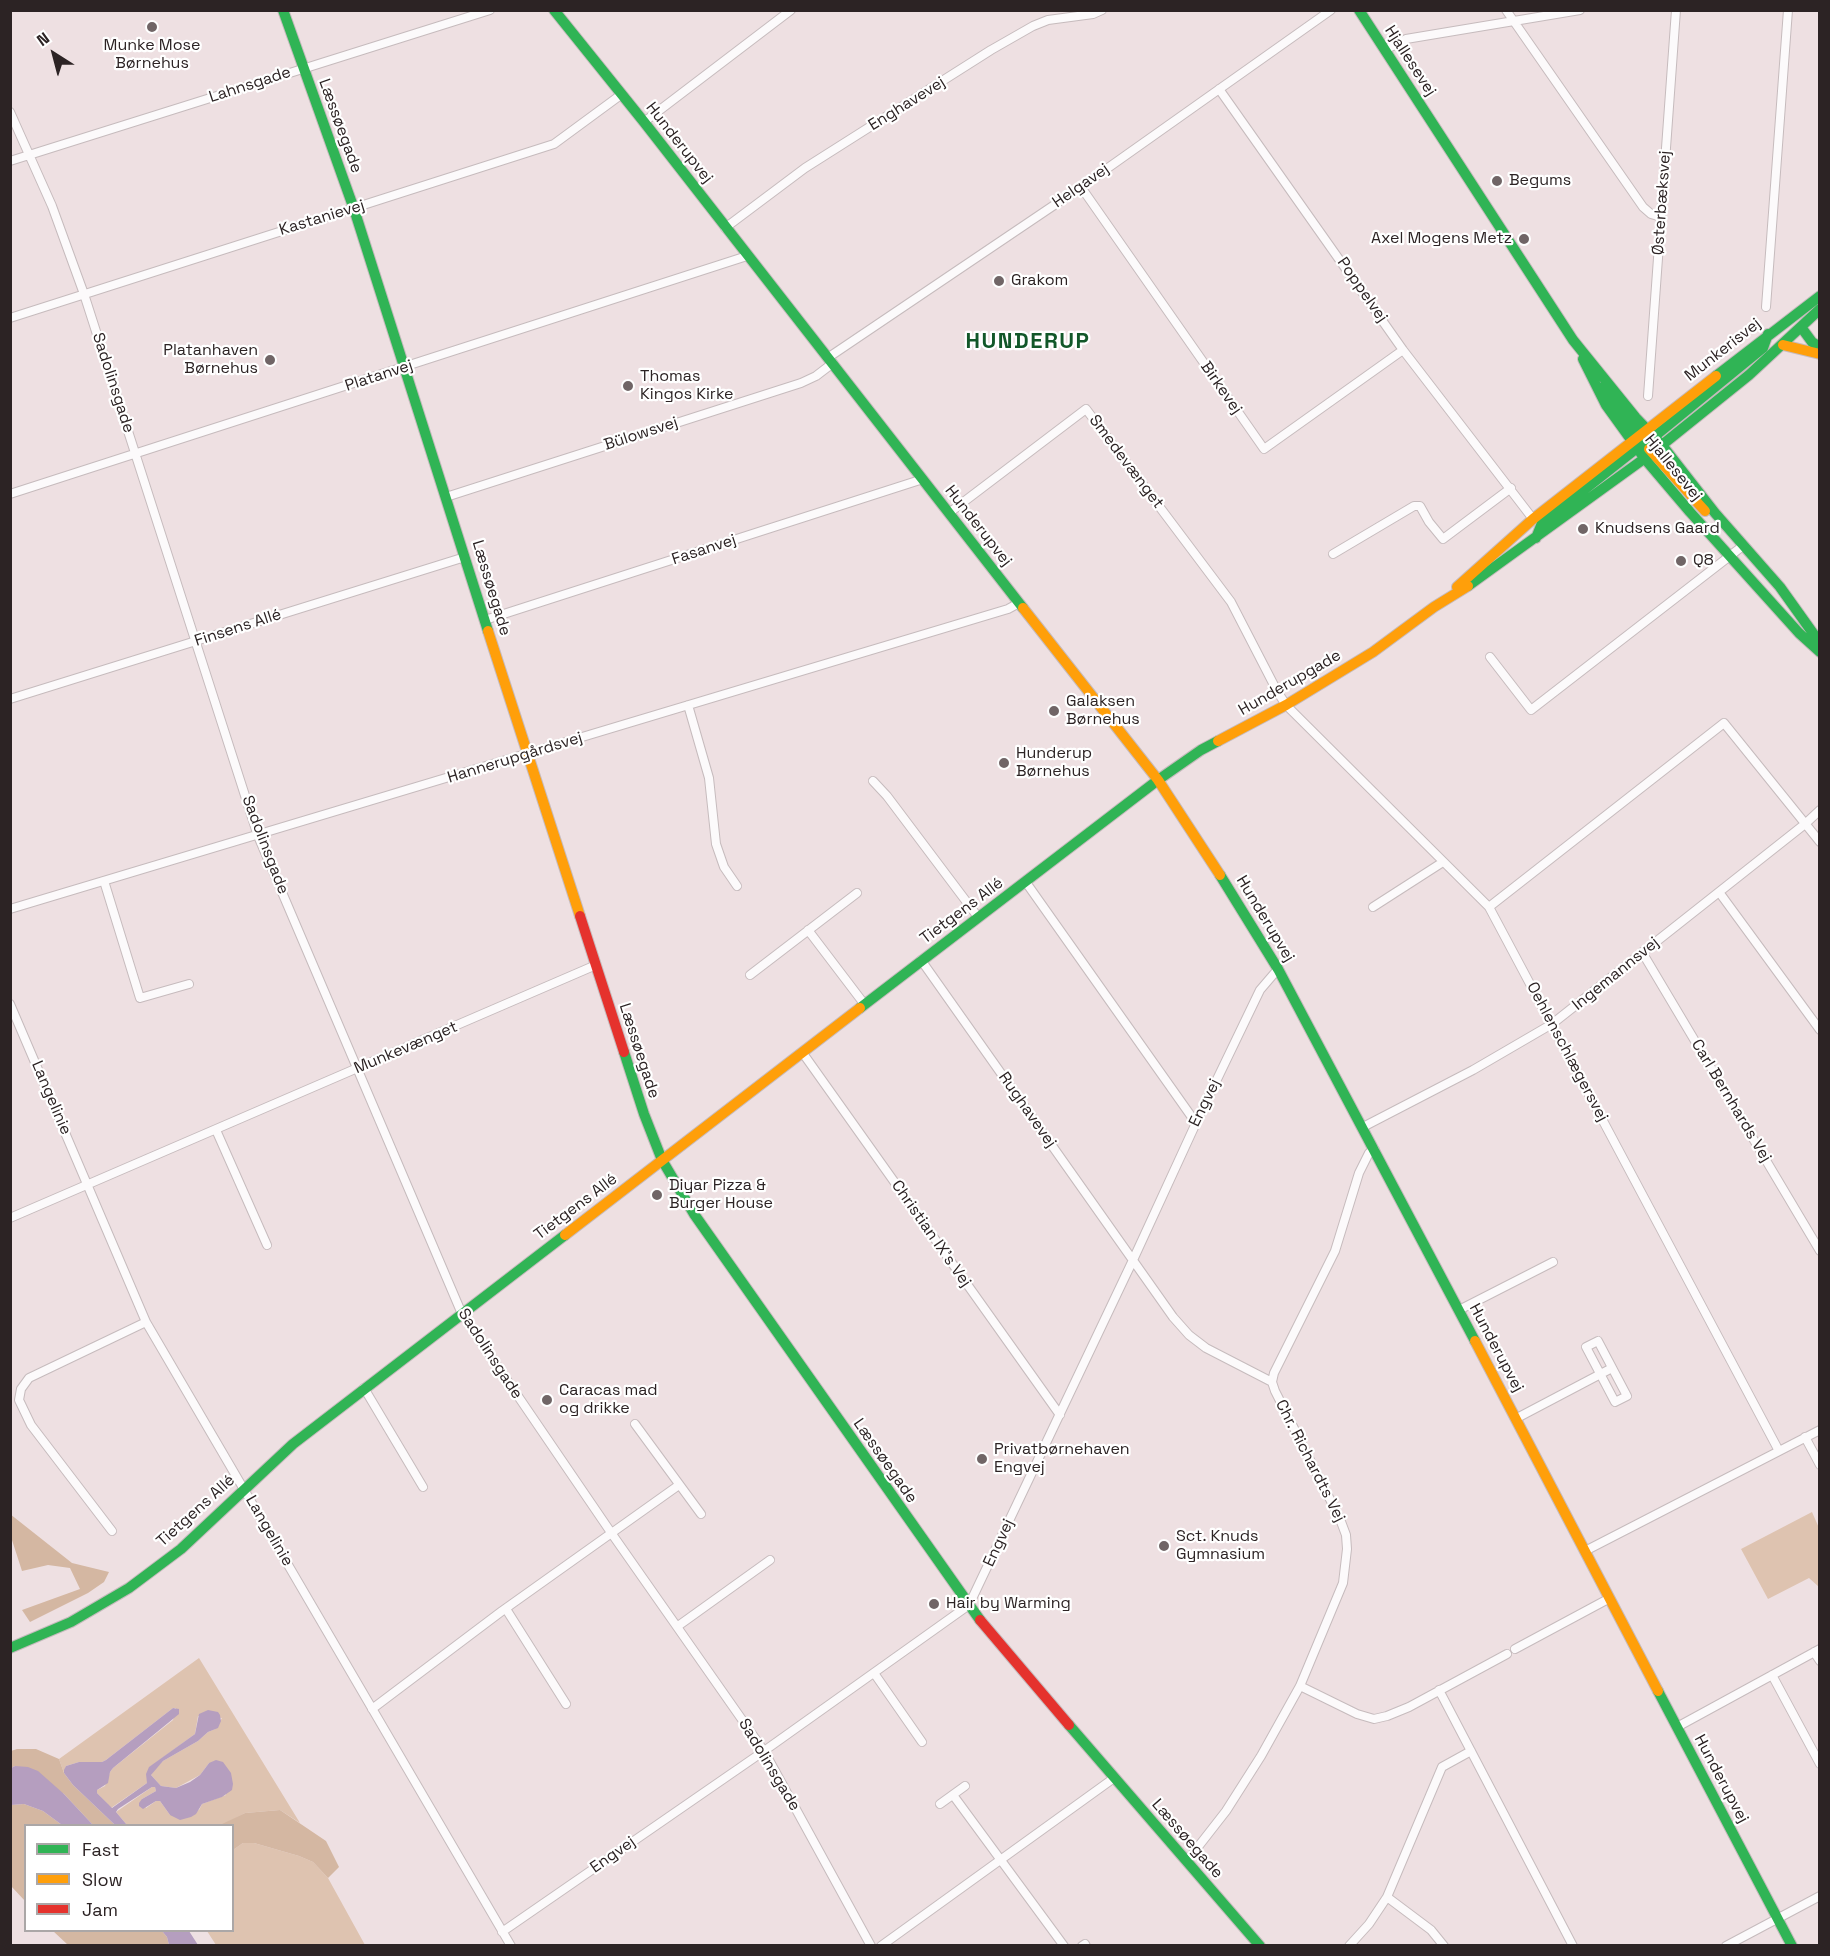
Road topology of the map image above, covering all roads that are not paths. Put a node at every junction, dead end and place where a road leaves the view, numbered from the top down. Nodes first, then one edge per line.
1 (283, 10) edge
2 (490, 10) edge
3 (554, 10) edge
4 (791, 10) edge
5 (1102, 10) edge
6 (1331, 10) edge
7 (1359, 10) edge
8 (1506, 10) edge
9 (1580, 10) edge
10 (1676, 10) edge
11 (1788, 10) edge
12 (1513, 21) junction
13 (1385, 50) junction
14 (304, 68) junction
15 (1219, 88) junction
16 (622, 94) junction
17 (10, 112) edge
18 (644, 122) junction
19 (30, 155) junction
20 (10, 161) edge
21 (1081, 188) junction
22 (354, 209) junction
23 (1661, 217) junction
24 (726, 228) junction
25 (747, 256) junction
26 (84, 294) junction
27 (1820, 296) edge
28 (1766, 307) dead end
29 (1820, 309) edge
30 (10, 318) edge
31 (1801, 327) junction
32 (1574, 340) junction
33 (1783, 345) junction
34 (1820, 347) edge
35 (1403, 350) junction
36 (1820, 354) edge
37 (831, 360) junction
38 (404, 368) junction
39 (1648, 396) dead end
40 (1645, 443) junction
41 (137, 454) junction
42 (923, 479) junction
43 (1510, 488) junction
44 (10, 494) edge
45 (446, 497) junction
46 (949, 513) junction
47 (1533, 519) junction
48 (1740, 541) junction
49 (1333, 554) dead end
50 (1730, 556) junction
51 (465, 557) junction
52 (1204, 566) joint
53 (1019, 603) junction
54 (1434, 608) junction
55 (485, 620) junction
56 (197, 641) junction
57 (1820, 643) edge
58 (1820, 652) edge
59 (1490, 657) dead end
60 (10, 699) edge
61 (688, 705) junction
62 (1286, 705) junction
63 (527, 754) junction
64 (1158, 780) junction
65 (873, 782) dead end
66 (1820, 810) edge
67 (1805, 824) junction
68 (258, 836) junction
69 (1820, 842) edge
70 (1443, 862) junction
71 (104, 881) junction
72 (1025, 881) junction
73 (737, 886) dead end
74 (1719, 892) junction
75 (857, 893) dead end
76 (1373, 907) dead end
77 (1489, 907) junction
78 (10, 909) edge
79 (978, 917) junction
80 (808, 930) junction
81 (1642, 952) junction
82 (921, 960) junction
83 (596, 965) junction
84 (1278, 969) junction
85 (750, 975) dead end
86 (189, 984) dead end
87 (10, 1004) edge
88 (865, 1005) junction
89 (1552, 1024) junction
90 (1820, 1030) edge
91 (802, 1052) junction
92 (358, 1068) junction
93 (1196, 1123) junction
94 (1363, 1127) junction
95 (216, 1130) junction
96 (1375, 1150) junction
97 (662, 1160) junction
98 (87, 1184) junction
99 (10, 1218) edge
100 (267, 1245) dead end
101 (1820, 1251) edge
102 (1133, 1260) junction
103 (1553, 1262) dead end
104 (1459, 1310) junction
105 (462, 1314) junction
106 (146, 1322) junction
107 (1612, 1368) junction
108 (1600, 1375) junction
109 (1272, 1382) junction
110 (364, 1388) junction
111 (1060, 1415) junction
112 (1517, 1419) junction
113 (635, 1424) dead end
114 (1820, 1430) edge
115 (1805, 1437) junction
116 (1779, 1451) junction
117 (1820, 1465) edge
118 (679, 1485) junction
119 (423, 1487) dead end
120 (244, 1488) junction
121 (701, 1514) dead end
122 (112, 1531) dead end
123 (612, 1534) junction
124 (1585, 1551) junction
125 (770, 1560) dead end
126 (1610, 1598) junction
127 (969, 1605) junction
128 (506, 1608) junction
129 (678, 1626) junction
130 (10, 1648) edge
131 (1817, 1651) edge
132 (1820, 1662) edge
133 (874, 1673) junction
134 (1772, 1675) junction
135 (1300, 1686) junction
136 (1439, 1690) junction
137 (566, 1704) dead end
138 (372, 1708) junction
139 (1677, 1727) junction
140 (922, 1742) dead end
141 (764, 1751) junction
142 (1471, 1751) junction
143 (1820, 1764) edge
144 (1114, 1778) junction
145 (965, 1786) dead end
146 (953, 1795) junction
147 (940, 1804) dead end
148 (1000, 1860) junction
149 (1187, 1861) junction
150 (1820, 1896) edge
151 (1387, 1897) junction
152 (1777, 1918) junction
153 (502, 1932) junction
154 (511, 1946) edge
155 (871, 1946) edge
156 (881, 1946) edge
157 (1064, 1946) edge
158 (1260, 1946) edge
159 (1349, 1946) edge
160 (1444, 1946) edge
161 (1573, 1946) edge
162 (1726, 1946) edge
163 (1791, 1946) edge

1 - 14 street, Læssøegade
2 - 14 street, Lahnsgade
3 - 16 street, Hunderupvej
4 - 18 street
5 - 24 street, Enghavevej
6 - 15 street, Helgavej
7 - 13 street, Hjallesevej
8 - 12 street
9 - 12 street
10 - 23 street, Østerbæksvej
11 - 28 street
12 - 13 street
12 - 23 street
13 - 32 street, Hjallesevej
14 - 19 street, Lahnsgade
14 - 22 street, Læssøegade
15 - 21 street, Helgavej
15 - 35 street, Poppelvej
16 - 18 street, Hunderupvej
16 - 22 street, Kastanievej
17 - 19 street, Sadolinsgade
18 - 24 street, Hunderupvej
19 - 20 street, Lahnsgade
19 - 26 street, Sadolinsgade
21 - 35 street, Birkevej
21 - 37 street, Helgavej
22 - 26 street, Kastanievej
22 - 38 street, Læssøegade
23 - 39 street, Østerbæksvej
24 - 25 street, Hunderupvej
25 - 37 street, Hunderupvej
25 - 38 street, Platanvej
26 - 30 street, Kastanievej
26 - 41 street, Sadolinsgade
27 - 40 street, Munkerisvej
29 - 31 street, Munkerisvej
31 - 33 street, Munkerisvej
31 - 34 street
32 - 40 street, Hjallesevej
32 - 40 street, Hjallesevej
33 - 36 street
33 - 40 street, Munkerisvej
35 - 43 street, Poppelvej
37 - 42 street, Hunderupvej
37 - 45 street, Bülowsvej
38 - 41 street, Platanvej
38 - 45 street, Læssøegade
40 - 47 street, Hunderupgade
40 - 48 street, Hjallesevej
40 - 50 street, Hjallesevej
40 - 54 street, Hunderupgade
41 - 44 street, Platanvej
41 - 56 street, Sadolinsgade
42 - 46 street, Hunderupvej
42 - 55 street, Fasanvej
43 - 47 street, Poppelvej
43 - 49 street
45 - 51 street, Læssøegade
46 - 52 street, Smedevænget
46 - 53 street, Hunderupvej
47 - 54 street, Hunderupgade
48 - 50 street
48 - 57 street, Hjallesevej
50 - 58 street, Hjallesevej
50 - 59 street
51 - 55 street, Læssøegade
51 - 56 street, Finsens Allé
52 - 62 street, Oehlenschlægersvej
53 - 61 street, Hannerupgårdsvej
53 - 64 street, Hunderupvej
54 - 62 street, Hunderupgade
55 - 63 street, Læssøegade
56 - 60 street, Finsens Allé
56 - 68 street, Sadolinsgade
61 - 63 street, Hannerupgårdsvej
61 - 73 street
62 - 64 street, Hunderupgade
62 - 70 street, Oehlenschlægersvej
63 - 68 street, Hannerupgårdsvej
63 - 83 street, Læssøegade
64 - 72 street, Tietgens Allé
64 - 84 street, Hunderupvej
65 - 79 street
66 - 67 street, Ingemannsvej
67 - 69 street
67 - 74 street, Ingemannsvej
67 - 77 street
68 - 71 street, Hannerupgårdsvej
68 - 92 street, Sadolinsgade
70 - 76 street
70 - 77 street, Oehlenschlægersvej
71 - 78 street, Hannerupgårdsvej
71 - 86 street
72 - 79 street, Tietgens Allé
72 - 93 street
74 - 81 street, Ingemannsvej
74 - 90 street
75 - 80 street
77 - 89 street, Oehlenschlægersvej
79 - 82 street, Tietgens Allé
80 - 85 street
80 - 88 street
81 - 89 street, Ingemannsvej
81 - 101 street, Carl Bernhards Vej
82 - 88 street, Tietgens Allé
82 - 102 street, Rughavevej
83 - 92 street, Munkevænget
83 - 97 street, Læssøegade
84 - 93 street, Engvej
84 - 94 street, Hunderupvej
87 - 98 street, Langelinie
88 - 91 street, Tietgens Allé
89 - 94 street, Ingemannsvej
89 - 116 street, Oehlenschlægersvej
91 - 97 street, Tietgens Allé
91 - 111 street, Christian IX's Vej
92 - 95 street, Munkevænget
92 - 105 street, Sadolinsgade
93 - 102 street, Engvej
94 - 96 street, Hunderupvej
95 - 98 street, Munkevænget
95 - 100 street
96 - 104 street, Hunderupvej
96 - 109 street, Chr. Richardts Vej
97 - 105 street, Tietgens Allé
97 - 127 street, Læssøegade
98 - 99 street, Munkevænget
98 - 106 street, Langelinie
102 - 109 street, Rughavevej
102 - 111 street, Engvej
103 - 104 street
104 - 112 street, Hunderupvej
105 - 110 street, Tietgens Allé
105 - 123 street, Sadolinsgade
106 - 120 street, Langelinie
106 - 122 street
107 - 108 street
107 - 108 street
107 - 108 street
108 - 112 street
109 - 135 street, Chr. Richardts Vej
110 - 119 street
110 - 120 street, Tietgens Allé
111 - 127 street, Engvej
112 - 124 street, Hunderupvej
113 - 118 street
114 - 115 street
115 - 116 street
115 - 117 street
116 - 124 street
118 - 121 street
118 - 123 street
120 - 130 street, Tietgens Allé
120 - 138 street, Langelinie
123 - 128 street
123 - 129 street, Sadolinsgade
124 - 126 street, Hunderupvej
125 - 129 street
126 - 136 street
126 - 139 street, Hunderupvej
127 - 133 street, Engvej
127 - 144 street, Læssøegade
128 - 137 street
128 - 138 street
129 - 141 street, Sadolinsgade
131 - 132 street
131 - 134 street
133 - 140 street
133 - 141 street, Engvej
134 - 139 street
134 - 143 street
135 - 136 street
135 - 149 street, Chr. Richardts Vej
136 - 142 street
138 - 153 street, Langelinie
139 - 152 street, Hunderupvej
141 - 153 street, Engvej
141 - 155 street, Sadolinsgade
142 - 151 street
142 - 161 street
144 - 148 street
144 - 149 street, Læssøegade
145 - 146 street
146 - 147 street
146 - 148 street
148 - 156 street
148 - 157 street
149 - 158 street, Læssøegade
150 - 152 street
151 - 159 street
151 - 160 street
152 - 162 street
152 - 163 street, Hunderupvej
153 - 154 street, Langelinie

